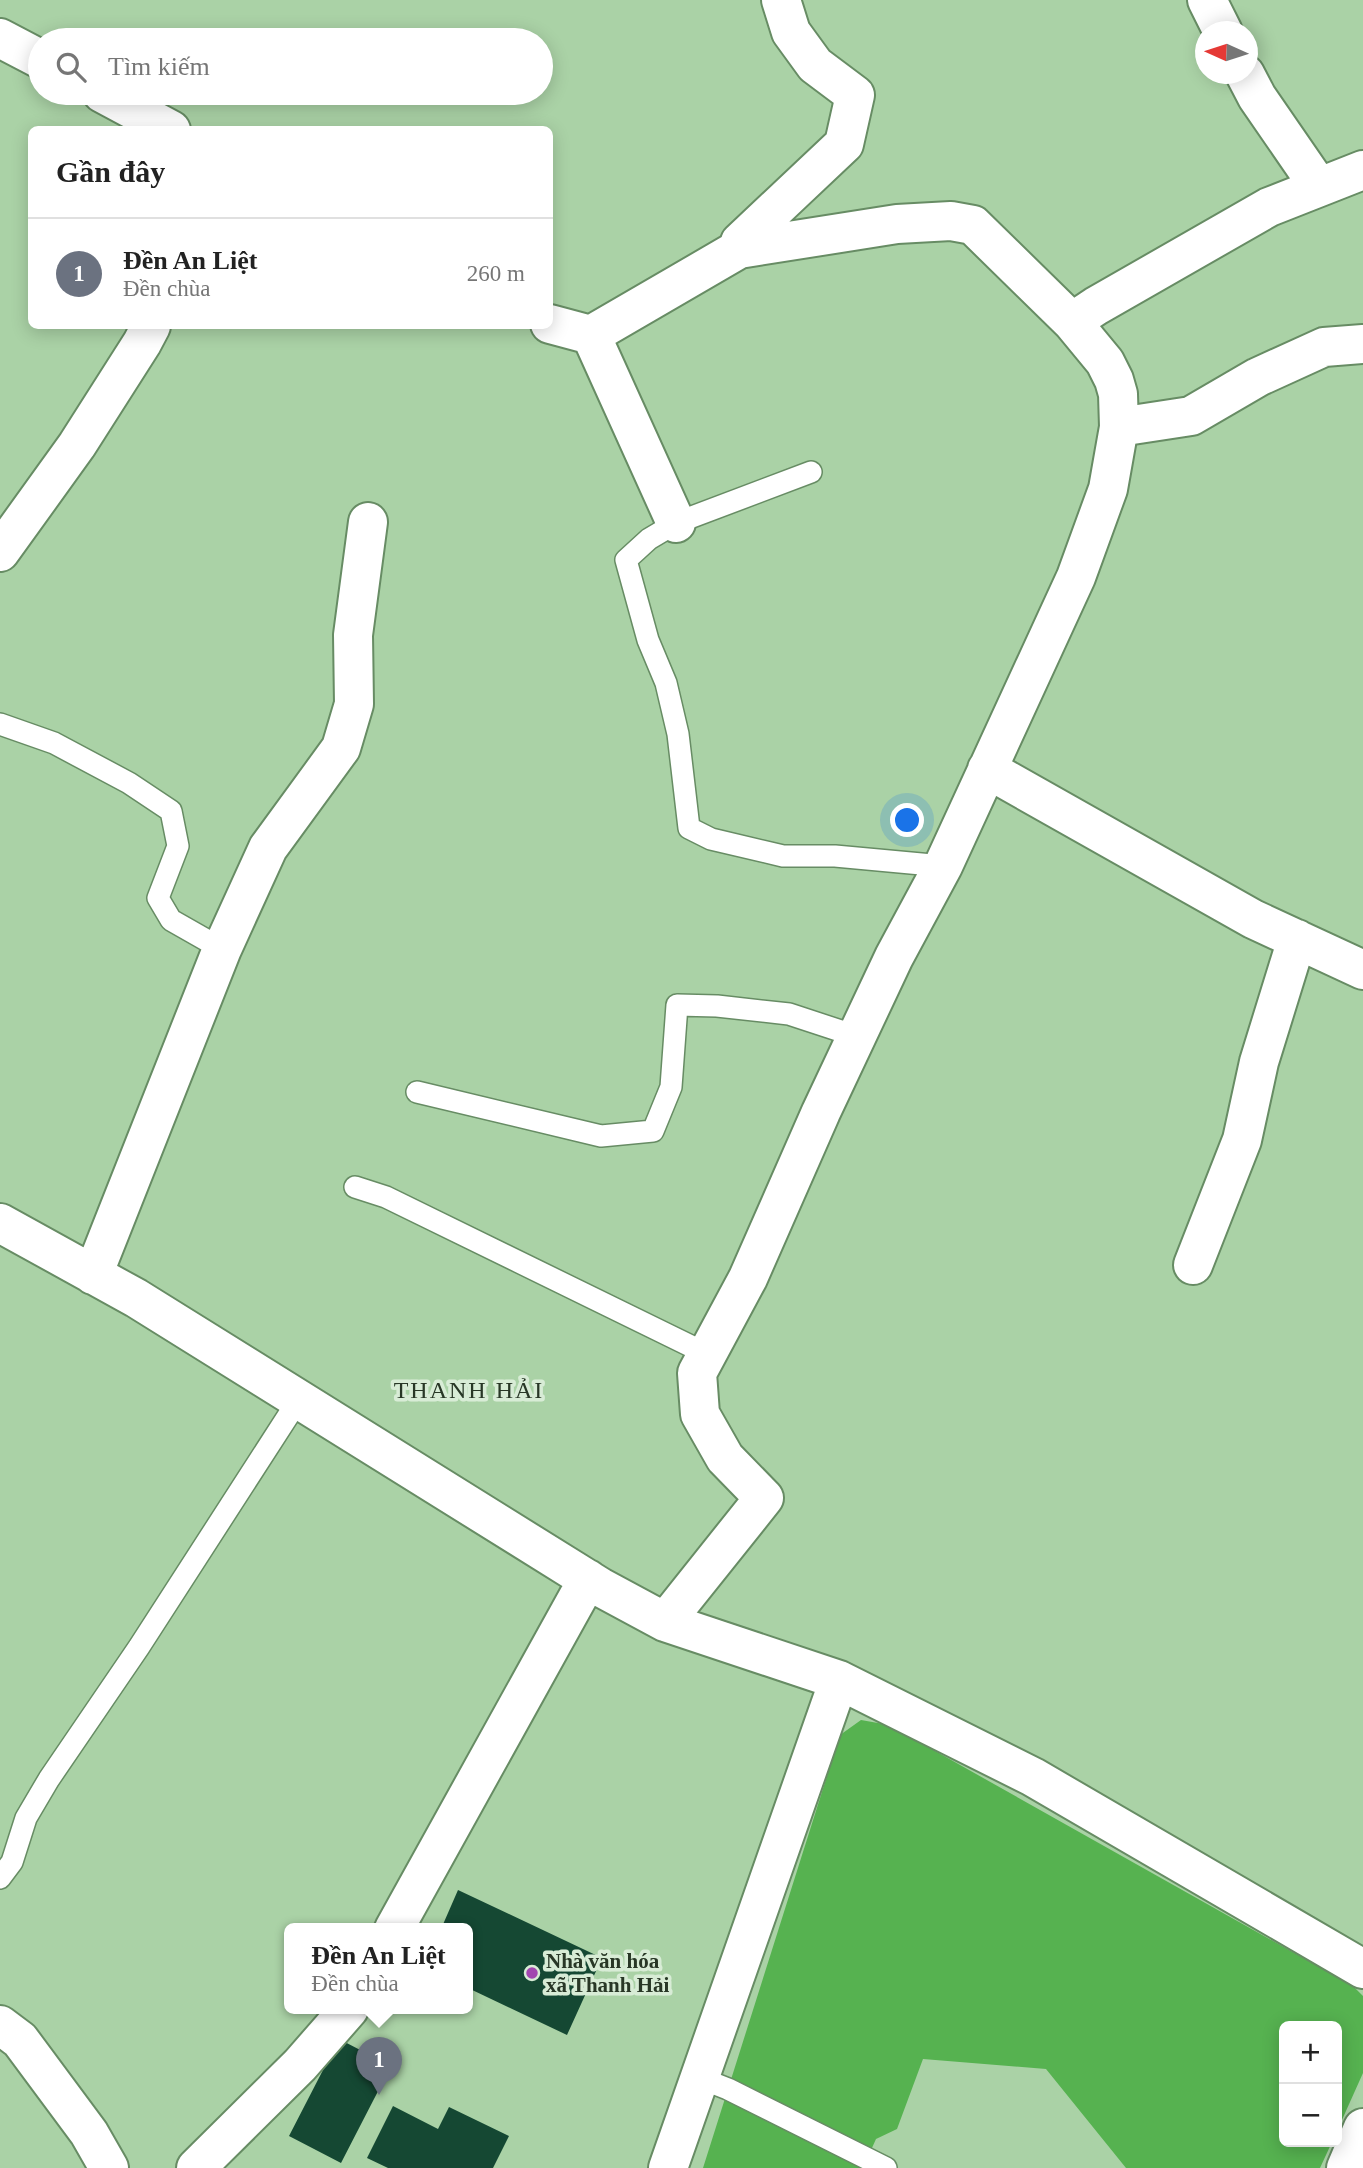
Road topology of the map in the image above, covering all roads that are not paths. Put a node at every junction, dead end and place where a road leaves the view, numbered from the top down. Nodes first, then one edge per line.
1 (780, 0) edge
2 (1207, 0) edge
3 (1218, 21) edge
4 (0, 38) edge
5 (28, 53) edge
6 (1250, 84) edge
7 (124, 105) edge
8 (164, 126) edge
9 (1363, 170) edge
10 (1319, 187) junction
11 (739, 249) junction
12 (1072, 322) junction
13 (553, 325) edge
14 (149, 329) edge
15 (591, 335) junction
16 (1363, 344) edge
17 (1119, 427) junction
18 (811, 472) dead end
19 (368, 522) dead end
20 (676, 523) junction
21 (0, 552) edge
22 (0, 724) edge
23 (987, 769) junction
24 (943, 866) junction
25 (1297, 939) junction
26 (222, 949) junction
27 (1363, 970) edge
28 (856, 1036) junction
29 (417, 1092) dead end
30 (355, 1187) dead end
31 (0, 1223) edge
32 (1193, 1265) dead end
33 (93, 1275) junction
34 (706, 1354) junction
35 (299, 1399) junction
36 (587, 1579) junction
37 (665, 1622) junction
38 (839, 1680) junction
39 (0, 1878) edge
40 (397, 1923) edge
41 (1363, 1969) edge
42 (345, 2014) edge
43 (0, 2025) edge
44 (714, 2083) junction
45 (1363, 2128) edge
46 (109, 2168) edge
47 (196, 2168) edge
48 (668, 2168) edge
49 (886, 2168) edge
50 (1346, 2168) edge

1 - 11 street
2 - 3 street
4 - 5 street
6 - 10 street
7 - 8 street
9 - 10 street
10 - 12 street
11 - 12 street
11 - 15 street
12 - 17 street
13 - 15 street
14 - 21 street
15 - 20 street
16 - 17 street
17 - 23 street
18 - 20 lane
19 - 26 street
20 - 24 lane
22 - 26 lane
23 - 24 street
23 - 25 street
24 - 28 street
25 - 27 street
25 - 32 street
26 - 33 street
28 - 29 lane
28 - 34 street
30 - 34 lane
31 - 33 street
33 - 35 street
34 - 37 street
35 - 36 street
35 - 39 lane
36 - 37 street
36 - 40 street
37 - 38 street
38 - 41 street
38 - 44 street
42 - 47 street
43 - 46 street
44 - 48 street
44 - 49 lane
45 - 50 street

